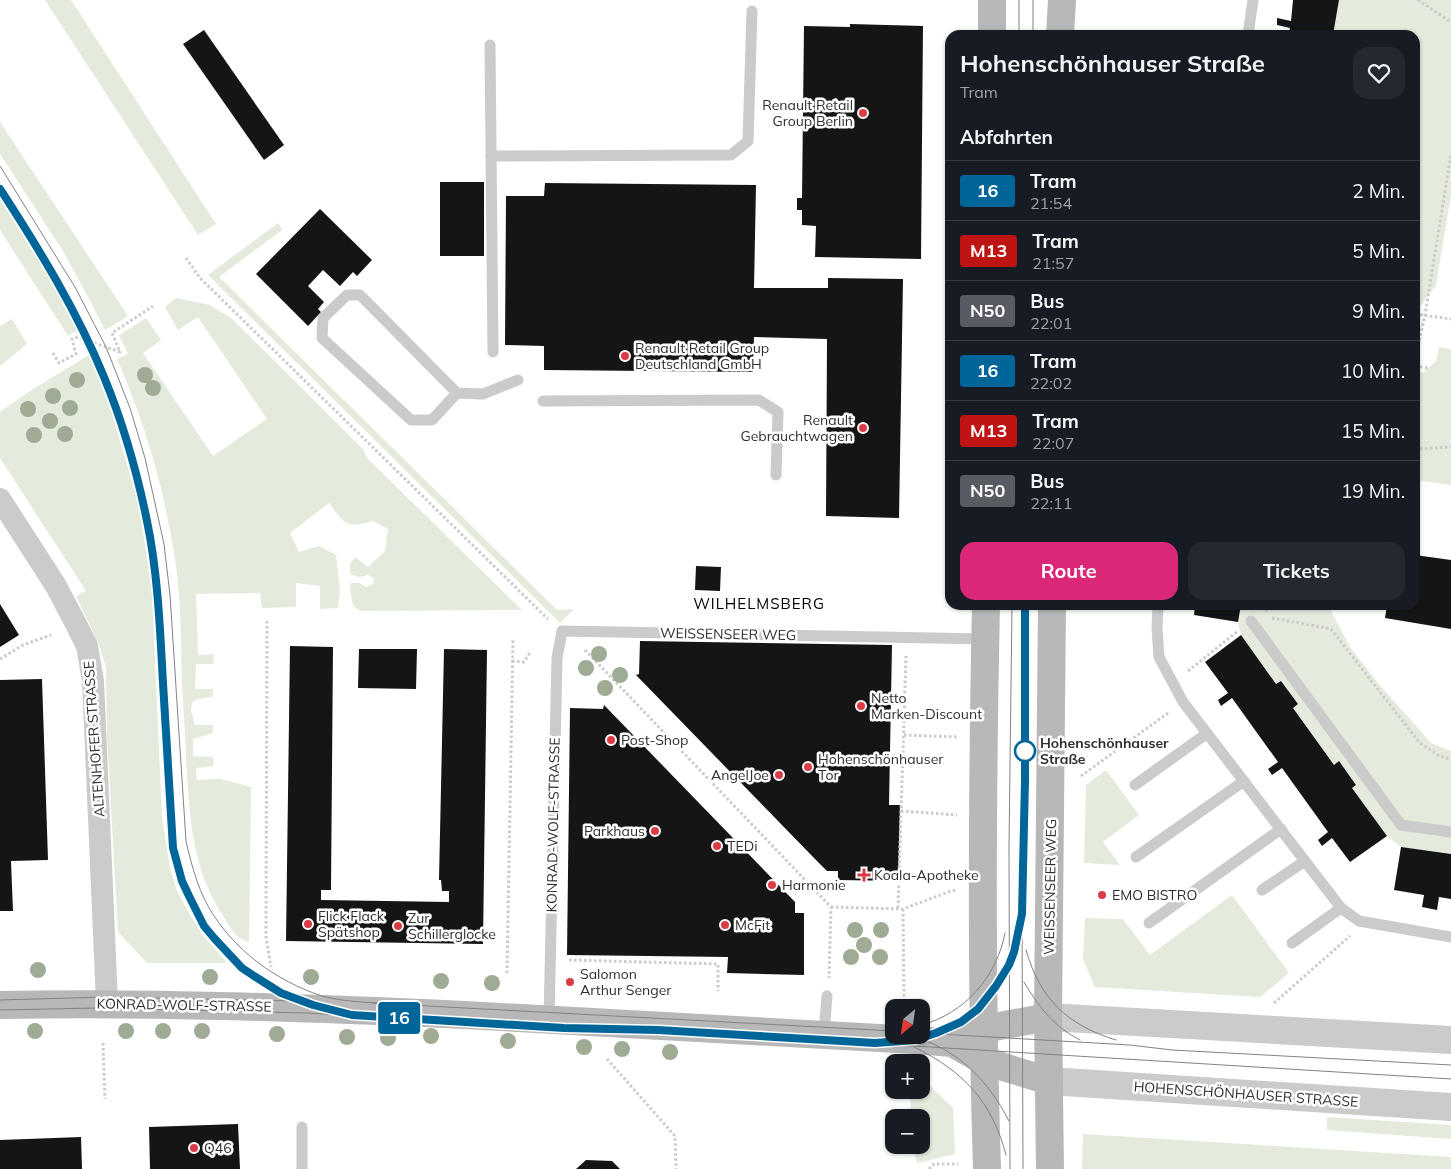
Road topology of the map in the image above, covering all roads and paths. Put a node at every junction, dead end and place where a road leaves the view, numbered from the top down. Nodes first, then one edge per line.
1 (992, 0) edge
2 (1062, 0) edge
3 (1253, 0) edge
4 (1418, 0) edge
5 (752, 11) dead end
6 (1451, 22) edge
7 (992, 30) edge
8 (1060, 30) edge
9 (1249, 30) edge
10 (490, 45) dead end
11 (1451, 154) edge
12 (491, 156) junction
13 (186, 258) dead end
14 (153, 306) dead end
15 (1420, 314) edge
16 (1425, 315) junction
17 (1451, 319) edge
18 (1420, 338) edge
19 (493, 352) dead end
20 (54, 353) dead end
21 (1420, 367) edge
22 (1428, 368) dead end
23 (518, 380) dead end
24 (457, 393) junction
25 (543, 401) dead end
26 (1451, 447) edge
27 (1420, 450) edge
28 (776, 475) dead end
29 (0, 499) edge
30 (986, 610) edge
31 (1052, 610) edge
32 (1158, 610) edge
33 (1264, 611) dead end
34 (267, 621) dead end
35 (1251, 621) dead end
36 (562, 631) junction
37 (51, 635) dead end
38 (907, 638) junction
39 (513, 639) dead end
40 (985, 639) junction
41 (1221, 644) dead end
42 (532, 651) dead end
43 (0, 659) edge
44 (512, 661) junction
45 (1187, 671) dead end
46 (1173, 709) dead end
47 (1206, 734) junction
48 (904, 735) junction
49 (961, 737) dead end
50 (1451, 759) edge
51 (1081, 776) dead end
52 (1244, 781) junction
53 (1135, 785) dead end
54 (901, 812) junction
55 (960, 815) dead end
56 (1281, 829) junction
57 (1451, 832) edge
58 (1136, 857) dead end
59 (1305, 862) junction
60 (959, 890) dead end
61 (1262, 890) dead end
62 (831, 907) junction
63 (900, 908) junction
64 (1341, 908) junction
65 (1149, 923) dead end
66 (1352, 934) dead end
67 (1451, 937) edge
68 (1292, 943) dead end
69 (550, 959) junction
70 (271, 967) dead end
71 (507, 972) dead end
72 (718, 991) dead end
73 (827, 996) joint
74 (904, 999) edge
75 (107, 1003) junction
76 (0, 1005) edge
77 (1272, 1005) dead end
78 (1048, 1017) junction
79 (548, 1019) junction
80 (983, 1029) junction
81 (824, 1035) junction
82 (1451, 1040) edge
83 (103, 1043) dead end
84 (952, 1043) junction
85 (607, 1059) dead end
86 (984, 1061) junction
87 (1049, 1081) junction
88 (105, 1098) dead end
89 (1451, 1107) edge
90 (302, 1127) dead end
91 (958, 1164) dead end
92 (302, 1169) edge
93 (676, 1169) edge
94 (929, 1169) edge
95 (988, 1169) edge
96 (1050, 1169) edge

1 - 7 main road
2 - 8 main road
3 - 9 lane
4 - 6 path
5 - 12 lane
10 - 12 lane
11 - 16 path
12 - 19 lane
13 - 36 path
14 - 20 path
15 - 16 path
16 - 17 path
16 - 18 path
21 - 22 path
23 - 24 lane
24 - 24 lane
25 - 28 lane
26 - 27 path
29 - 75 street, ALTENHOFER STRASSE
30 - 40 main road
31 - 78 main road, WEISSENSEER WEG
32 - 47 lane
33 - 50 path
34 - 70 path
35 - 57 lane
36 - 38 lane, WEISSENSEER WEG
36 - 62 path
36 - 69 lane, KONRAD-WOLF-STRASSE
37 - 43 path
38 - 40 lane, WEISSENSEER WEG
38 - 48 path
39 - 44 path
40 - 80 main road
41 - 45 path
42 - 44 path
44 - 71 path
46 - 51 path
47 - 52 lane
47 - 53 lane
48 - 49 path
48 - 54 path
52 - 56 lane
52 - 58 lane
54 - 55 path
54 - 63 path
56 - 59 lane
56 - 65 lane
59 - 61 lane
59 - 64 lane
60 - 63 path
62 - 63 path
62 - 73 path
63 - 74 path
64 - 67 lane
64 - 68 lane
66 - 77 path
69 - 72 path
69 - 79 lane, KONRAD-WOLF-STRASSE
73 - 81 lane
75 - 76 main road, KONRAD-WOLF-STRASSE
75 - 79 main road, KONRAD-WOLF-STRASSE
78 - 80 main road
78 - 82 street
78 - 87 main road, WEISSENSEER WEG
79 - 81 main road, KONRAD-WOLF-STRASSE
80 - 84 main road, KONRAD-WOLF-STRASSE
80 - 86 main road
81 - 84 main road, KONRAD-WOLF-STRASSE
83 - 88 path
84 - 86 main road, KONRAD-WOLF-STRASSE
85 - 93 path
86 - 87 main road, HOHENSCHÖNHAUSER STRASSE
86 - 95 main road
87 - 89 street, HOHENSCHÖNHAUSER STRASSE
87 - 96 main road, WEISSENSEER WEG
90 - 92 lane
91 - 94 path

